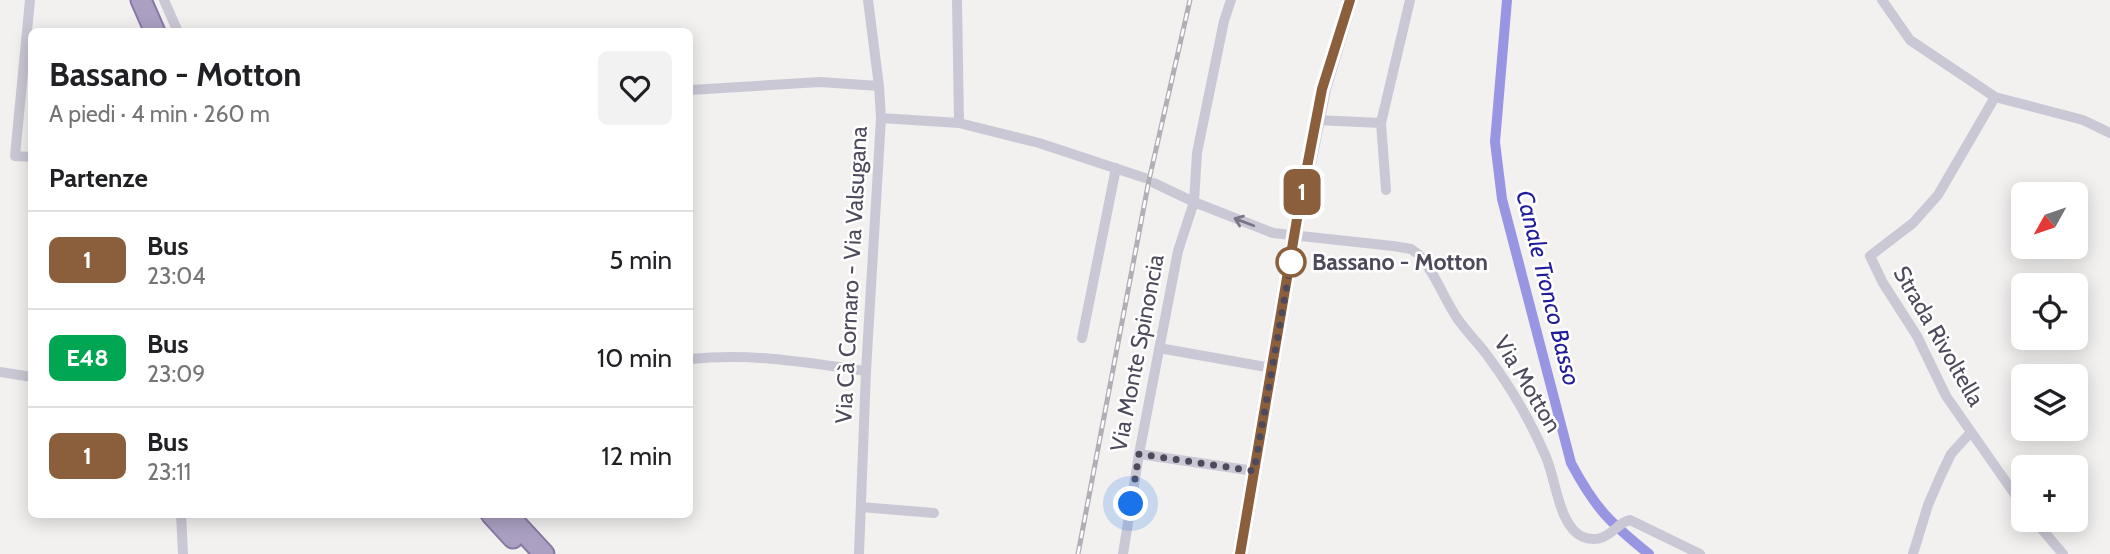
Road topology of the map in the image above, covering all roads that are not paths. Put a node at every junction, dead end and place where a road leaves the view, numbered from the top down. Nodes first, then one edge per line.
1 (30, 0) edge
2 (128, 0) edge
3 (141, 0) edge
4 (164, 0) edge
5 (867, 0) edge
6 (957, 0) edge
7 (1231, 0) edge
8 (1350, 0) edge
9 (1409, 0) edge
10 (1882, 0) edge
11 (140, 28) edge
12 (153, 28) edge
13 (176, 28) edge
14 (879, 86) junction
15 (693, 90) edge
16 (1994, 97) junction
17 (881, 118) junction
18 (1316, 120) junction
19 (959, 123) junction
20 (1381, 123) junction
21 (2110, 134) edge
22 (28, 157) edge
23 (1116, 168) junction
24 (1386, 190) dead end
25 (1194, 202) junction
26 (1296, 235) junction
27 (1082, 338) dead end
28 (1159, 348) junction
29 (693, 359) edge
30 (1272, 368) junction
31 (0, 372) edge
32 (866, 372) junction
33 (28, 376) edge
34 (1970, 432) junction
35 (1139, 454) junction
36 (1254, 471) junction
37 (2011, 489) edge
38 (861, 507) junction
39 (934, 513) dead end
40 (181, 518) edge
41 (495, 518) edge
42 (511, 518) edge
43 (2044, 532) edge
44 (183, 554) edge
45 (528, 554) edge
46 (544, 554) edge
47 (859, 554) edge
48 (1123, 554) edge
49 (1240, 554) edge
50 (1700, 554) edge
51 (1913, 554) edge
52 (2063, 554) edge

1 - 22 street
2 - 11 highway
3 - 12 highway
4 - 13 street
5 - 14 street, Via Cà Cornaro - Via Valsugana
6 - 19 street
7 - 25 street, Via Monte Spinoncia
8 - 18 main road
9 - 20 street
10 - 16 street
14 - 15 street
14 - 17 street, Via Cà Cornaro - Via Valsugana
16 - 21 street
16 - 34 street, Strada Rivoltella
17 - 19 street, Via Motton
17 - 32 street, Via Cà Cornaro - Via Valsugana
18 - 20 street
18 - 26 main road
19 - 23 street, Via Motton
20 - 24 street
23 - 25 street, Via Motton
23 - 27 street
26 -> 25 street, Via Motton
25 - 28 street, Via Monte Spinoncia
26 - 30 main road
26 - 50 street, Via Motton
28 - 30 street
28 - 35 street, Via Monte Spinoncia
29 - 32 street
30 - 36 main road
31 - 33 street
32 - 38 street, Via Cà Cornaro - Via Valsugana
34 - 37 street
34 - 51 street
35 - 36 street
35 - 48 street, Via Monte Spinoncia
36 - 49 main road
38 - 39 street
38 - 47 street, Via Cà Cornaro - Via Valsugana
40 - 44 street
41 - 45 highway
42 - 46 highway
43 - 52 street

